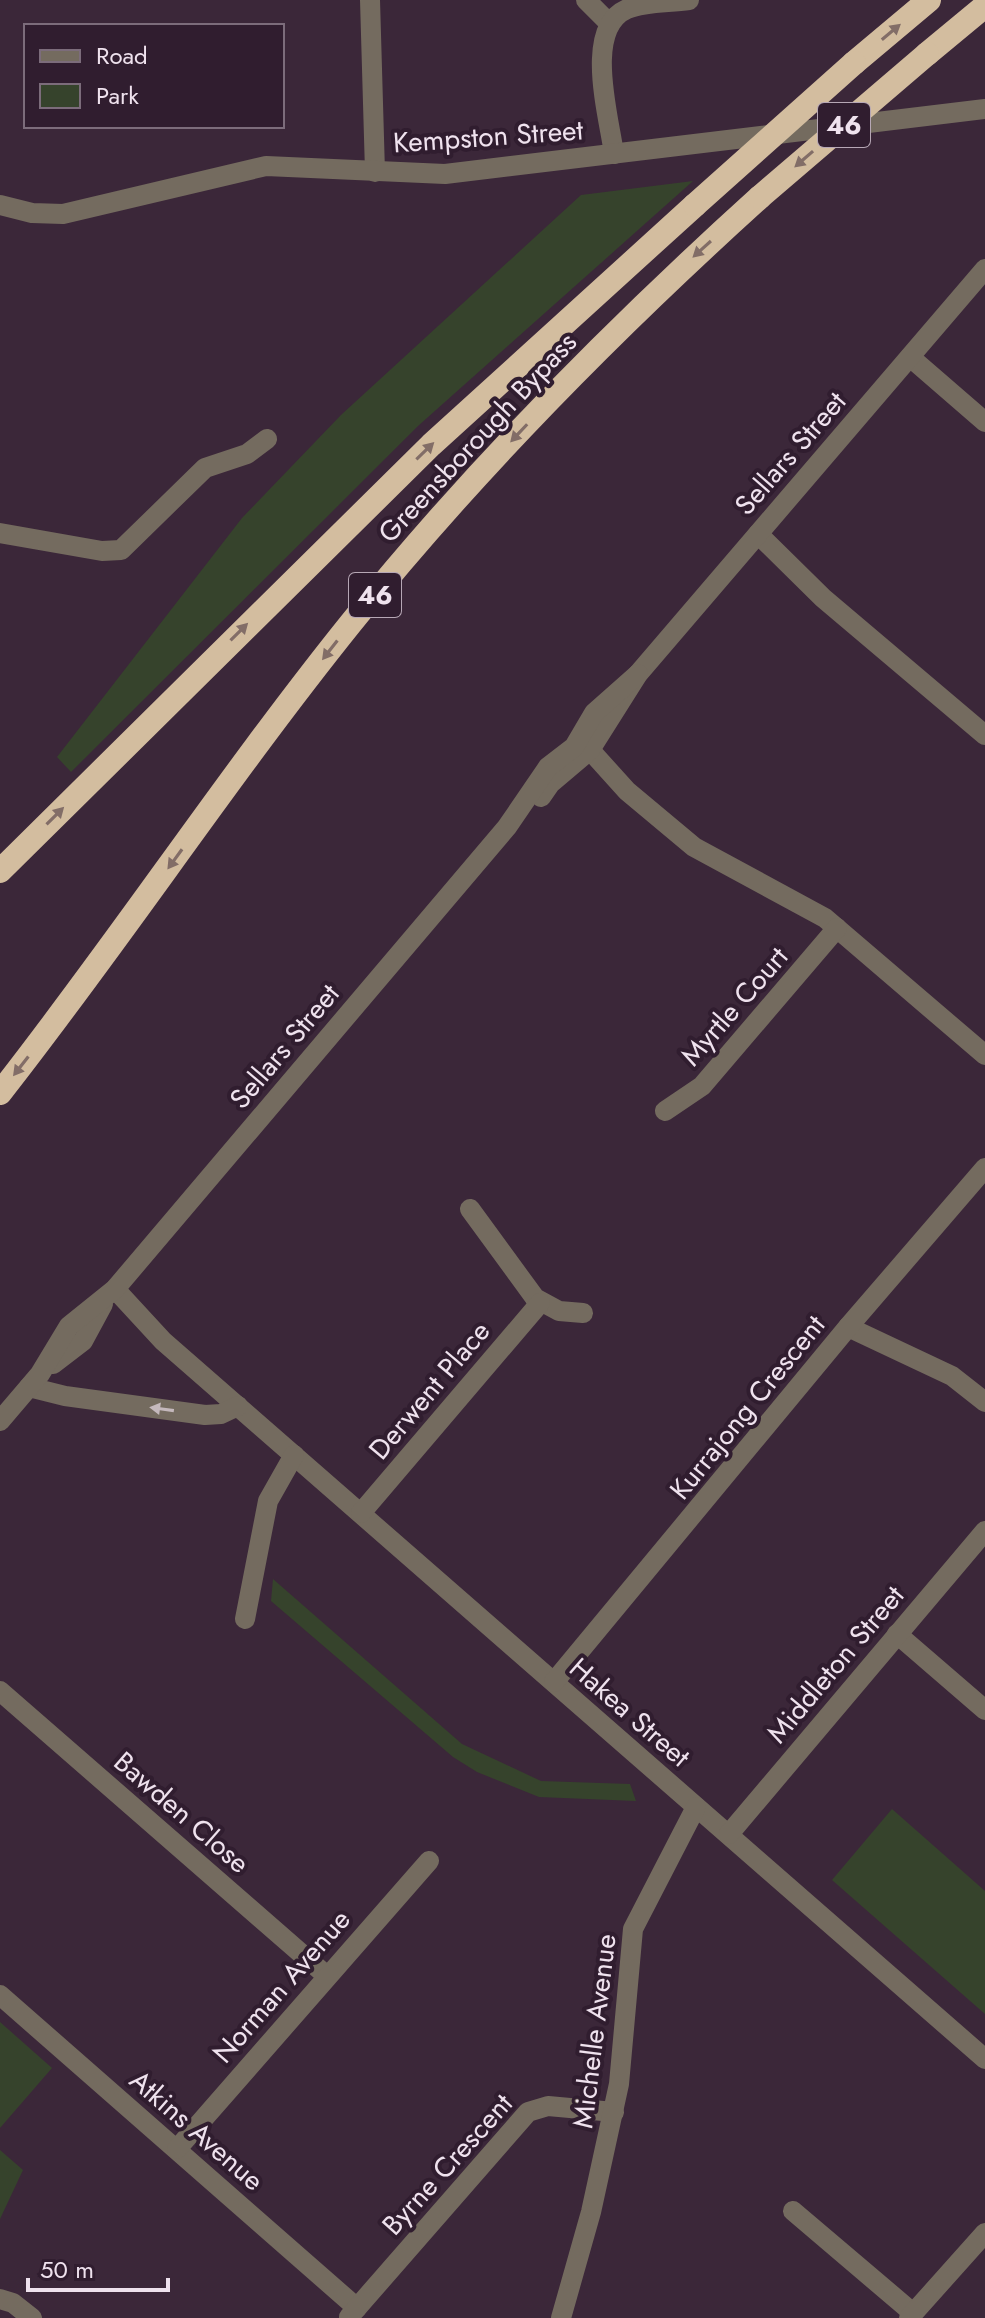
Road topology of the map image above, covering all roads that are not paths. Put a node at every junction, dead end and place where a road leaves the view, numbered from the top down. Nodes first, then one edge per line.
1 (370, 0) edge
2 (586, 0) edge
3 (689, 0) edge
4 (929, 0) edge
5 (985, 6) edge
6 (609, 23) junction
7 (985, 109) edge
8 (614, 154) junction
9 (375, 172) junction
10 (0, 205) edge
11 (985, 269) edge
12 (910, 357) junction
13 (985, 422) edge
14 (267, 439) dead end
15 (0, 533) edge
16 (754, 539) junction
17 (985, 735) edge
18 (582, 752) junction
19 (0, 871) edge
20 (837, 928) junction
21 (985, 1055) edge
22 (0, 1093) edge
23 (665, 1111) dead end
24 (985, 1168) edge
25 (470, 1209) dead end
26 (110, 1295) junction
27 (540, 1303) junction
28 (583, 1313) dead end
29 (848, 1327) junction
30 (35, 1380) junction
31 (985, 1402) edge
32 (238, 1406) junction
33 (0, 1421) edge
34 (294, 1455) junction
35 (361, 1513) junction
36 (985, 1531) edge
37 (245, 1619) dead end
38 (897, 1634) junction
39 (554, 1682) junction
40 (0, 1691) edge
41 (985, 1710) edge
42 (696, 1807) junction
43 (729, 1834) junction
44 (429, 1861) dead end
45 (327, 1976) junction
46 (0, 1995) edge
47 (985, 2059) edge
48 (614, 2112) junction
49 (177, 2149) junction
50 (793, 2211) dead end
51 (985, 2233) edge
52 (0, 2299) edge
53 (353, 2313) edge
54 (911, 2316) edge
55 (32, 2318) edge
56 (561, 2318) edge

1 - 9 street
2 - 6 street
3 - 6 street
19 -> 4 highway, Greensborough Bypass / 46, bridge
5 -> 22 highway, Greensborough Bypass / 46, bridge
6 - 8 street
7 - 8 street, Kempston Street
8 - 9 street, Kempston Street
9 - 10 street, Kempston Street
11 - 12 street, Sellars Street
12 - 13 street
12 - 16 street, Sellars Street
14 - 15 street
16 - 17 street
16 - 18 street, Sellars Street
18 - 20 street
18 - 26 street, Sellars Street
20 - 21 street
20 - 23 street, Myrtle Court
24 - 29 street, Kurrajong Crescent
25 - 27 street
26 - 30 street, Sellars Street
26 - 32 street, Hakea Street
27 - 28 street
27 - 35 street, Derwent Place
29 - 31 street
29 - 39 street, Kurrajong Crescent
32 -> 30 street
30 - 33 street, Sellars Street
32 - 34 street, Hakea Street
34 - 35 street, Hakea Street
34 - 37 street
35 - 39 street, Hakea Street
36 - 38 street, Middleton Street
38 - 41 street
38 - 43 street, Middleton Street
39 - 42 street, Hakea Street
40 - 45 street, Bawden Close
42 - 43 street, Hakea Street
42 - 48 street, Michelle Avenue
43 - 47 street, Hakea Street
44 - 45 street, Norman Avenue
45 - 49 street, Norman Avenue
46 - 49 street, Atkins Avenue
48 - 53 street, Byrne Crescent
48 - 56 street, Michelle Avenue
49 - 53 street, Atkins Avenue
50 - 54 street
51 - 54 street
52 - 55 street

